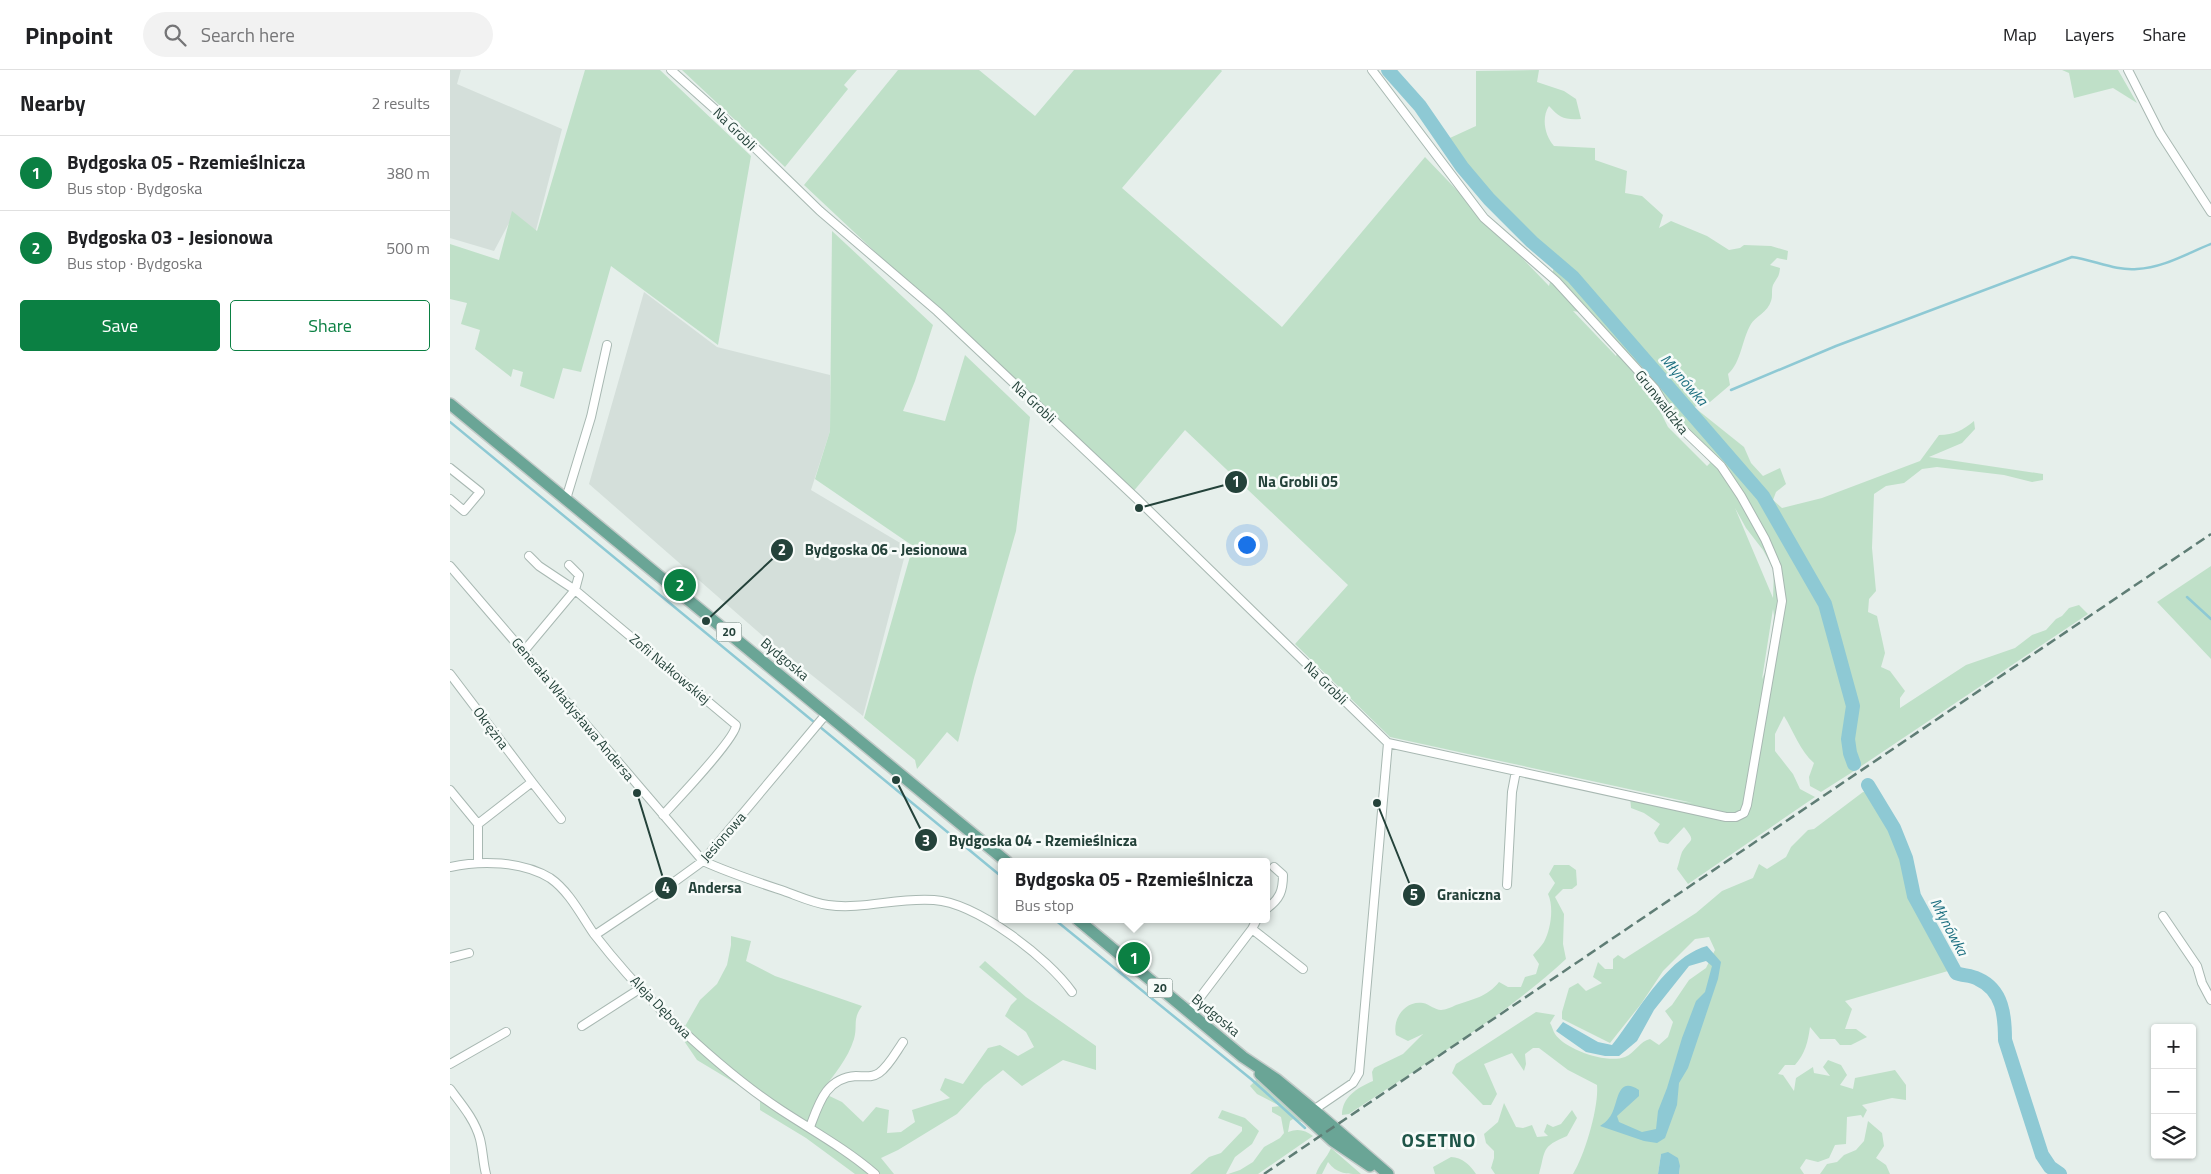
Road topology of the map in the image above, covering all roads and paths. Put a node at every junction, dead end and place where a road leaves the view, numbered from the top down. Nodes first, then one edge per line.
1 (671, 70) edge
2 (1372, 70) edge
3 (2128, 70) edge
4 (2211, 212) edge
5 (607, 345) dead end
6 (450, 404) edge
7 (450, 468) edge
8 (450, 499) edge
9 (566, 499) junction
10 (529, 556) dead end
11 (569, 565) dead end
12 (450, 566) edge
13 (575, 590) junction
14 (524, 651) junction
15 (450, 674) edge
16 (827, 713) junction
17 (1388, 743) junction
18 (1516, 771) junction
19 (532, 782) junction
20 (450, 790) edge
21 (663, 815) junction
22 (561, 819) dead end
23 (478, 824) junction
24 (1002, 858) edge
25 (703, 861) junction
26 (478, 863) junction
27 (450, 867) edge
28 (1274, 867) dead end
29 (1507, 885) dead end
30 (1270, 906) edge
31 (2163, 916) dead end
32 (1082, 923) edge
33 (1255, 923) edge
34 (1252, 929) junction
35 (595, 934) junction
36 (469, 953) dead end
37 (450, 958) edge
38 (1303, 969) dead end
39 (641, 988) junction
40 (1072, 992) dead end
41 (2211, 1000) edge
42 (1189, 1012) junction
43 (582, 1026) dead end
44 (506, 1032) dead end
45 (903, 1042) dead end
46 (1243, 1057) junction
47 (450, 1064) edge
48 (450, 1090) edge
49 (1297, 1108) junction
50 (1314, 1111) junction
51 (810, 1128) junction
52 (486, 1174) edge
53 (875, 1174) edge
54 (1381, 1174) edge
55 (1388, 1174) edge

1 - 17 street, Na Grobli
2 - 18 street, Grunwaldzka
3 - 4 street
5 - 9 street
6 - 9 main road, Bydgoska / 20
7 - 8 street
9 - 16 main road, Bydgoska / 20
10 - 13 street
11 - 13 street
12 - 14 street, Generała Władysława Andersa
13 - 14 street
13 - 21 street, Zofii Nałkowskiej
14 - 21 street, Generała Władysława Andersa
15 - 19 street, Okrężna
16 - 24 main road, Bydgoska / 20
16 - 25 street, Jesionowa
17 - 18 street
17 - 50 street
18 - 29 street
19 - 22 street, Okrężna
19 - 23 street
20 - 23 street
21 - 25 street, Generała Władysława Andersa
23 - 26 street
25 - 35 street, Jesionowa
25 - 40 street, Generała Władysława Andersa
26 - 27 street, Aleja Dębowa
26 - 35 street, Aleja Dębowa
28 - 30 street
31 - 41 street
32 - 42 main road, Bydgoska / 20
33 - 34 street
34 - 38 street
34 - 42 street
35 - 39 street, Aleja Dębowa
36 - 37 street
39 - 43 street
39 - 51 street, Aleja Dębowa
42 - 46 main road, Bydgoska / 20
44 - 47 street
45 - 51 street
46 - 49 main road, Bydgoska / 20
46 - 50 main road, Bydgoska / 20
48 - 52 street
49 - 50 street
49 - 54 main road, Bydgoska / 20
50 - 55 main road, Bydgoska / 20
51 - 53 street, Aleja Dębowa

